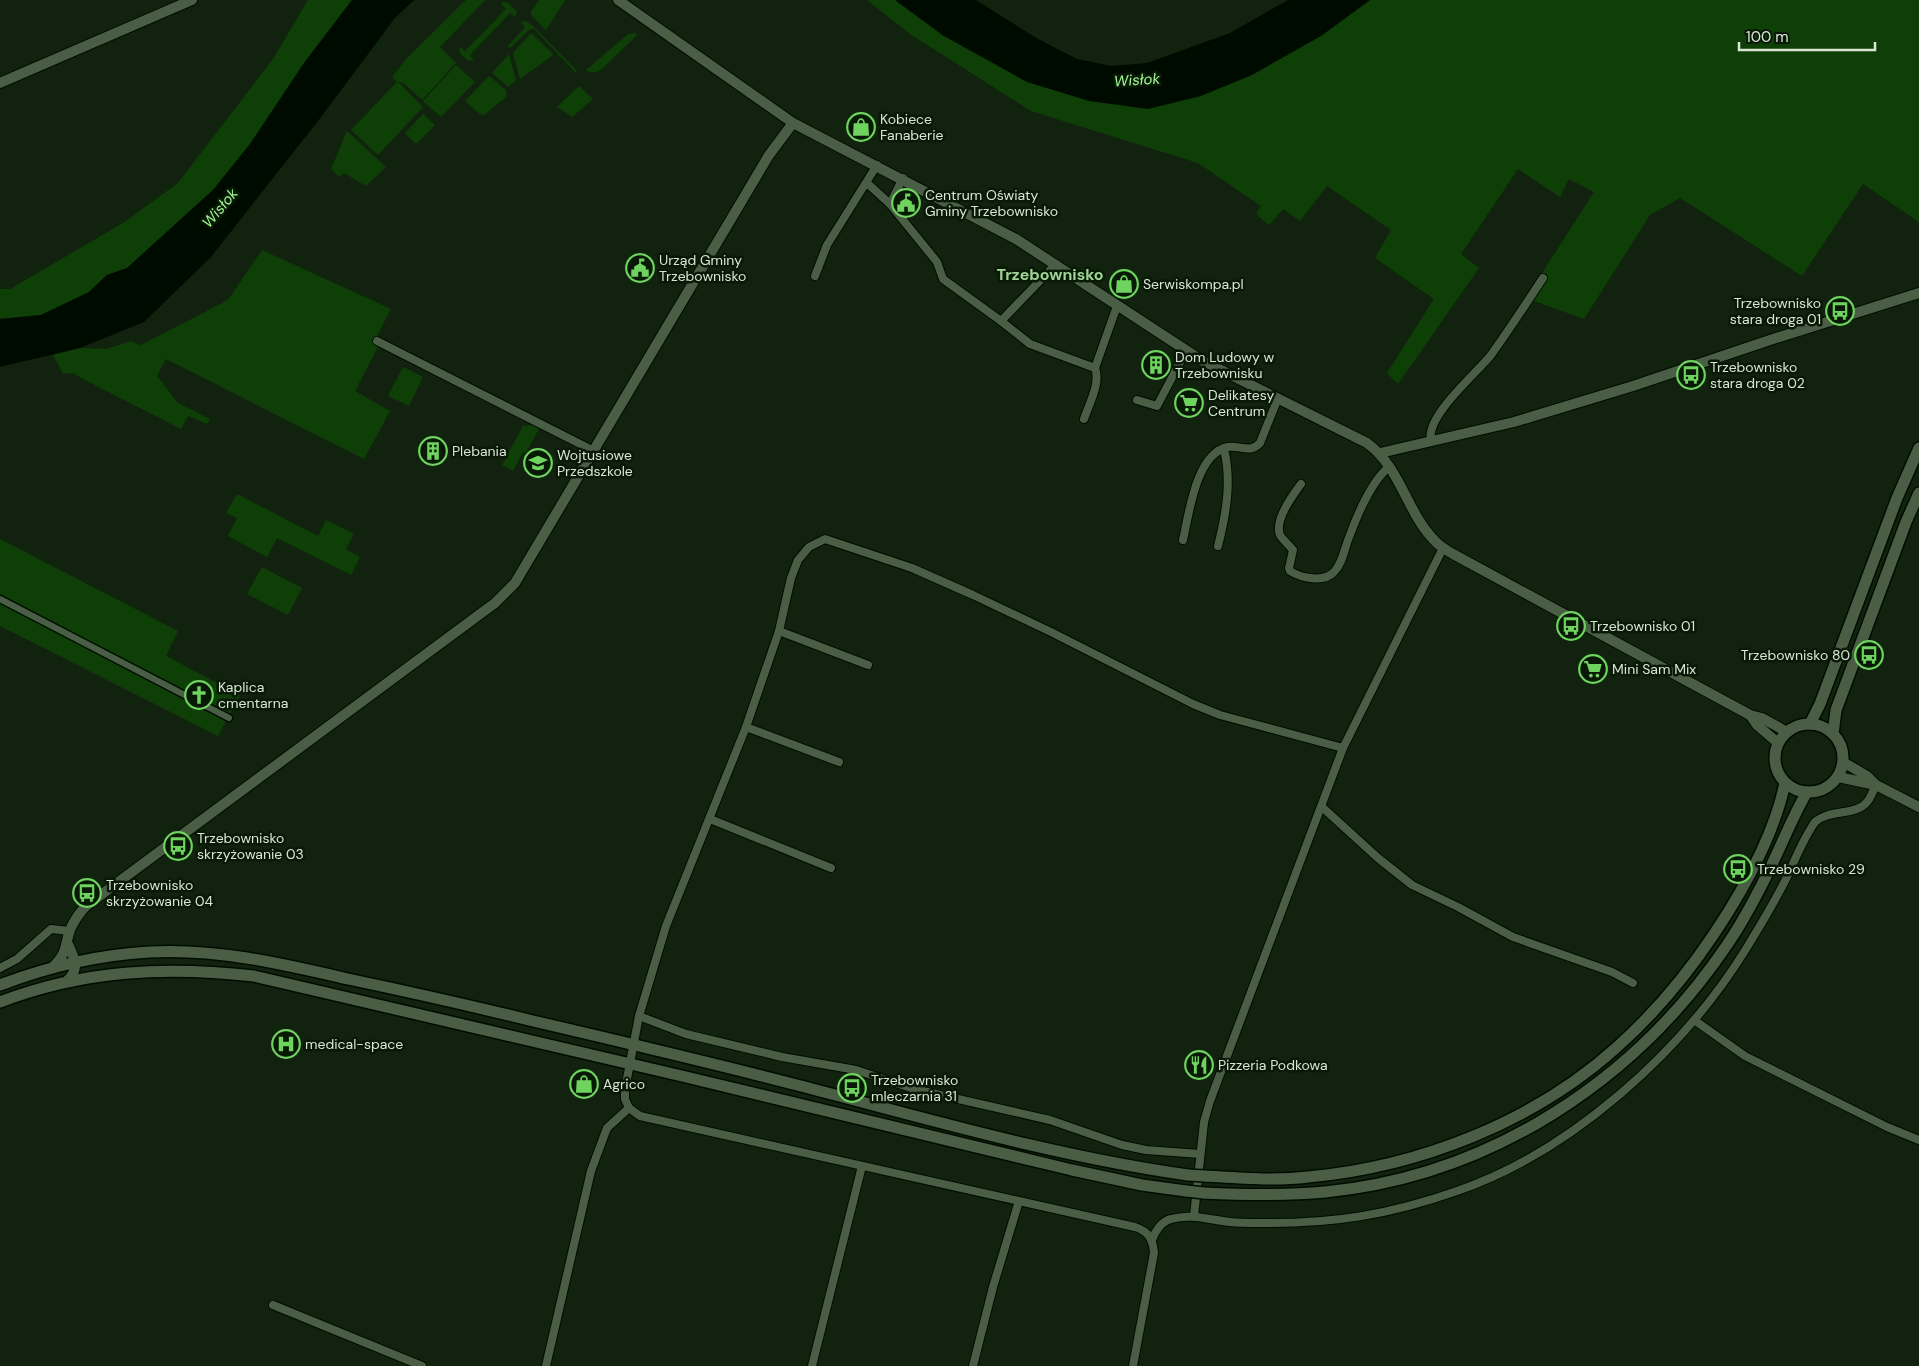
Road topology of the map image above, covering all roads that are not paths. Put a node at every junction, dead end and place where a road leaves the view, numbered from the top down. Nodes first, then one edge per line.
1 (192, 0) edge
2 (618, 0) edge
3 (0, 83) edge
4 (793, 123) junction
5 (877, 166) junction
6 (903, 178) junction
7 (867, 183) junction
8 (890, 204) junction
9 (1056, 264) junction
10 (815, 276) dead end
11 (1543, 278) dead end
12 (1919, 293) edge
13 (1117, 306) junction
14 (1002, 321) junction
15 (376, 342) dead end
16 (1186, 351) junction
17 (1095, 368) junction
18 (1278, 398) junction
19 (1137, 400) dead end
20 (1084, 419) dead end
21 (1431, 440) junction
22 (1919, 448) edge
23 (1224, 449) junction
24 (594, 451) junction
25 (1380, 452) junction
26 (1390, 466) junction
27 (1301, 484) dead end
28 (1919, 493) edge
29 (1183, 540) dead end
30 (1218, 546) dead end
31 (1443, 548) junction
32 (0, 599) edge
33 (779, 631) junction
34 (868, 665) dead end
35 (1750, 714) junction
36 (229, 718) dead end
37 (1810, 724) junction
38 (746, 727) junction
39 (1787, 732) junction
40 (1833, 734) junction
41 (1778, 743) junction
42 (1343, 748) junction
43 (839, 762) dead end
44 (1843, 762) junction
45 (1838, 777) junction
46 (1785, 783) junction
47 (1876, 785) junction
48 (1807, 792) junction
49 (1322, 807) junction
50 (1919, 807) edge
51 (710, 819) junction
52 (831, 868) dead end
53 (70, 931) junction
54 (68, 944) junction
55 (75, 962) junction
56 (53, 967) junction
57 (0, 968) edge
58 (67, 981) junction
59 (1633, 982) dead end
60 (0, 985) edge
61 (0, 1002) edge
62 (639, 1016) junction
63 (1694, 1020) junction
64 (633, 1044) junction
65 (629, 1063) junction
66 (629, 1108) junction
67 (1919, 1140) edge
68 (1200, 1154) junction
69 (862, 1166) junction
70 (1019, 1201) junction
71 (1194, 1216) junction
72 (1152, 1240) junction
73 (273, 1305) dead end
74 (422, 1366) edge
75 (546, 1366) edge
76 (812, 1366) edge
77 (974, 1366) edge
78 (1133, 1366) edge

1 - 3 street
2 - 4 street
4 - 5 street
4 - 24 street
5 - 6 street
5 - 7 street
6 - 8 street
6 - 9 street
7 - 8 street
7 - 10 street
8 - 14 street
9 - 13 street
9 - 14 street
11 - 21 street
12 - 21 street
13 - 16 street
13 - 17 street
14 - 17 street
15 - 24 street
16 - 18 street
16 - 19 street
17 - 20 street
18 - 23 street
18 - 25 street
21 - 25 street
22 - 37 main road
23 - 29 street
23 - 30 street
24 - 53 street
25 - 26 street
26 - 27 street
26 - 31 street
28 - 40 main road
31 - 35 street
31 - 42 street
32 - 36 street
33 - 34 street
33 - 38 street
33 - 42 street
35 - 39 street
35 - 41 street
37 - 39 main road
37 - 40 main road
38 - 43 street
38 - 51 street
39 - 41 main road
40 - 44 main road
41 - 46 main road
42 - 49 street
44 - 45 main road
44 - 47 street
45 - 47 street
45 - 48 main road
46 - 48 main road
46 - 64 main road, bridge
47 - 50 street
47 - 63 street
48 - 65 main road, bridge
49 - 59 street
49 - 68 street
51 - 52 street
51 - 62 street
53 - 54 street
53 - 57 street
54 - 55 street
54 - 56 street
55 - 56 main road
55 - 58 street
55 - 64 main road
56 - 60 main road
58 - 61 main road
58 - 65 main road
62 - 64 street
62 - 68 street
63 - 67 street
63 - 71 street
64 - 65 street
65 - 66 street
66 - 69 street
66 - 75 street
68 - 71 street
69 - 70 street
69 - 76 street
70 - 72 street
70 - 77 street
71 - 72 street
72 - 78 street
73 - 74 street

